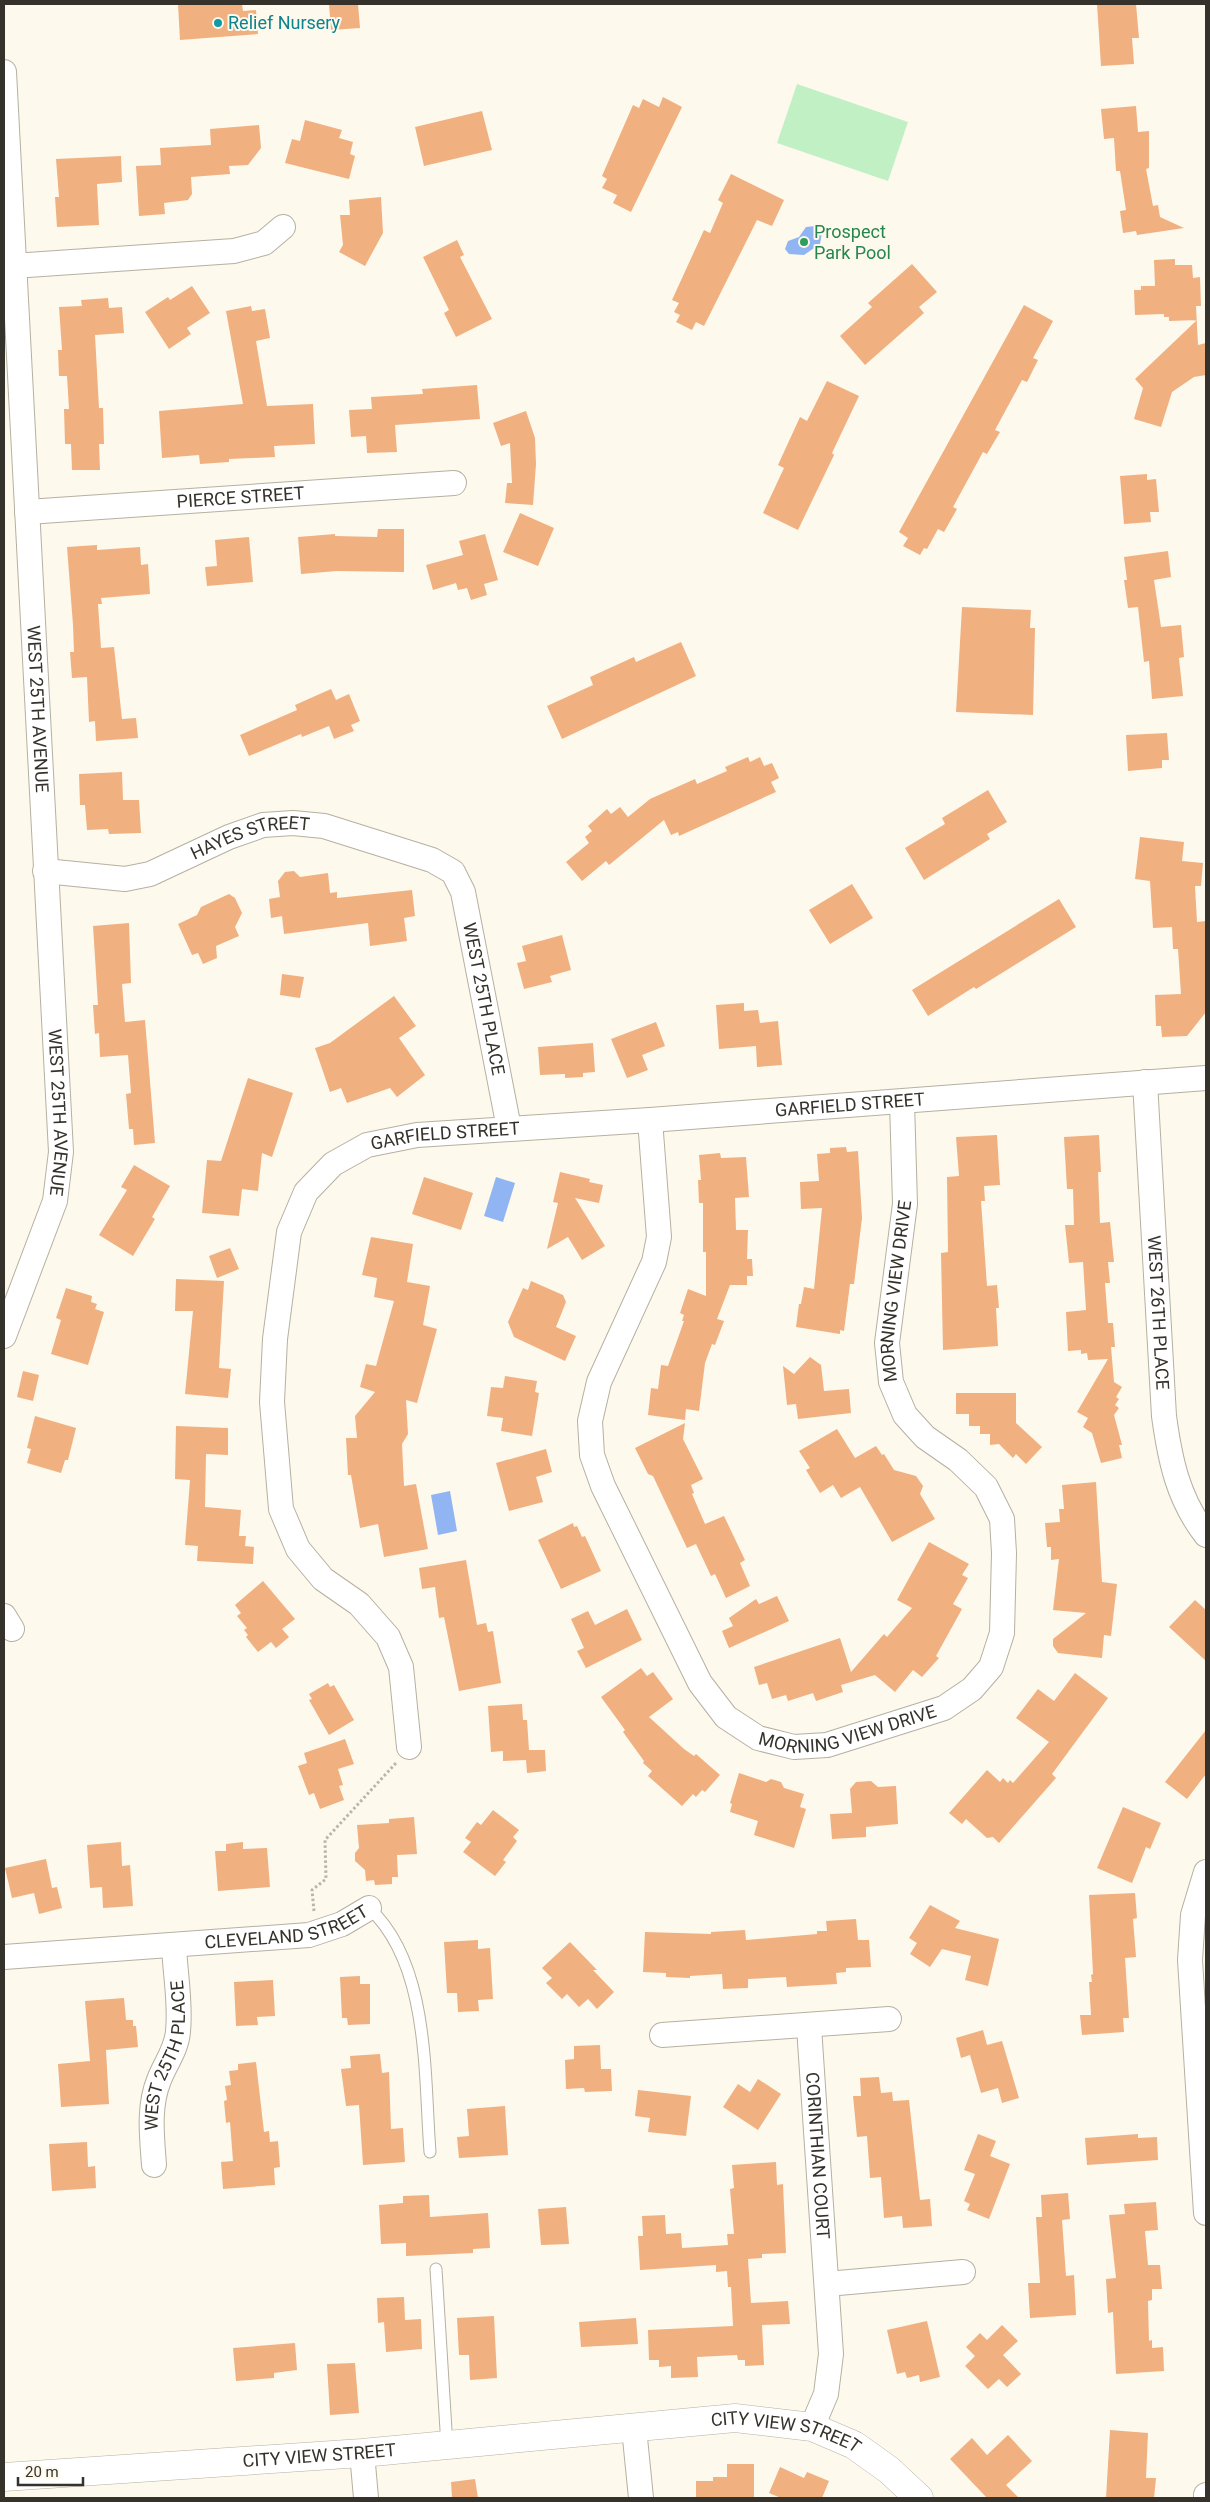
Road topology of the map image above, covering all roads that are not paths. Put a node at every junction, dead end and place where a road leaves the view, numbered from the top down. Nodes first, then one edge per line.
1 (4, 72) edge
2 (283, 227) dead end
3 (13, 266) junction
4 (454, 483) dead end
5 (27, 512) junction
6 (45, 871) junction
7 (452, 872) joint
8 (1206, 1078) edge
9 (1145, 1082) junction
10 (902, 1102) junction
11 (650, 1120) junction
12 (508, 1128) junction
13 (4, 1333) edge
14 (1206, 1535) edge
15 (410, 1747) road end
16 (1206, 1872) edge
17 (369, 1908) joint
18 (174, 1946) junction
19 (4, 1957) edge
20 (889, 2019) dead end
21 (809, 2027) junction
22 (662, 2036) dead end
23 (430, 2152) dead end
24 (154, 2165) dead end
25 (1206, 2213) edge
26 (436, 2269) dead end
27 (963, 2272) dead end
28 (827, 2284) junction
29 (812, 2427) junction
30 (634, 2428) junction
31 (447, 2446) junction
32 (362, 2453) junction
33 (4, 2477) edge
34 (366, 2498) edge
35 (641, 2498) edge
36 (919, 2498) edge

1 - 3 street, WEST 25TH AVENUE
2 - 3 street
3 - 5 street, WEST 25TH AVENUE
4 - 5 street, PIERCE STREET
5 - 6 street, WEST 25TH AVENUE
6 - 7 street, HAYES STREET
6 - 13 street, WEST 25TH AVENUE
7 - 12 street, WEST 25TH PLACE
8 - 9 street, GARFIELD STREET
9 - 10 street, GARFIELD STREET
9 - 14 street, WEST 26TH PLACE
10 - 11 street, GARFIELD STREET
10 - 11 street, MORNING VIEW DRIVE
11 - 12 street, GARFIELD STREET
12 - 15 street, GARFIELD STREET
16 - 25 street
17 - 18 street, CLEVELAND STREET
17 - 23 lane, CLEVELAND STREET
18 - 19 street, CLEVELAND STREET
18 - 24 street, WEST 25TH PLACE
20 - 21 street
21 - 22 street
21 - 28 street, CORINTHIAN COURT
26 - 31 lane
27 - 28 street
28 - 29 street, CORINTHIAN COURT
29 - 30 street, CITY VIEW STREET
29 - 36 street, CITY VIEW STREET
30 - 31 street, CITY VIEW STREET
30 - 35 street
31 - 32 street, CITY VIEW STREET
32 - 33 street, CITY VIEW STREET
32 - 34 street

